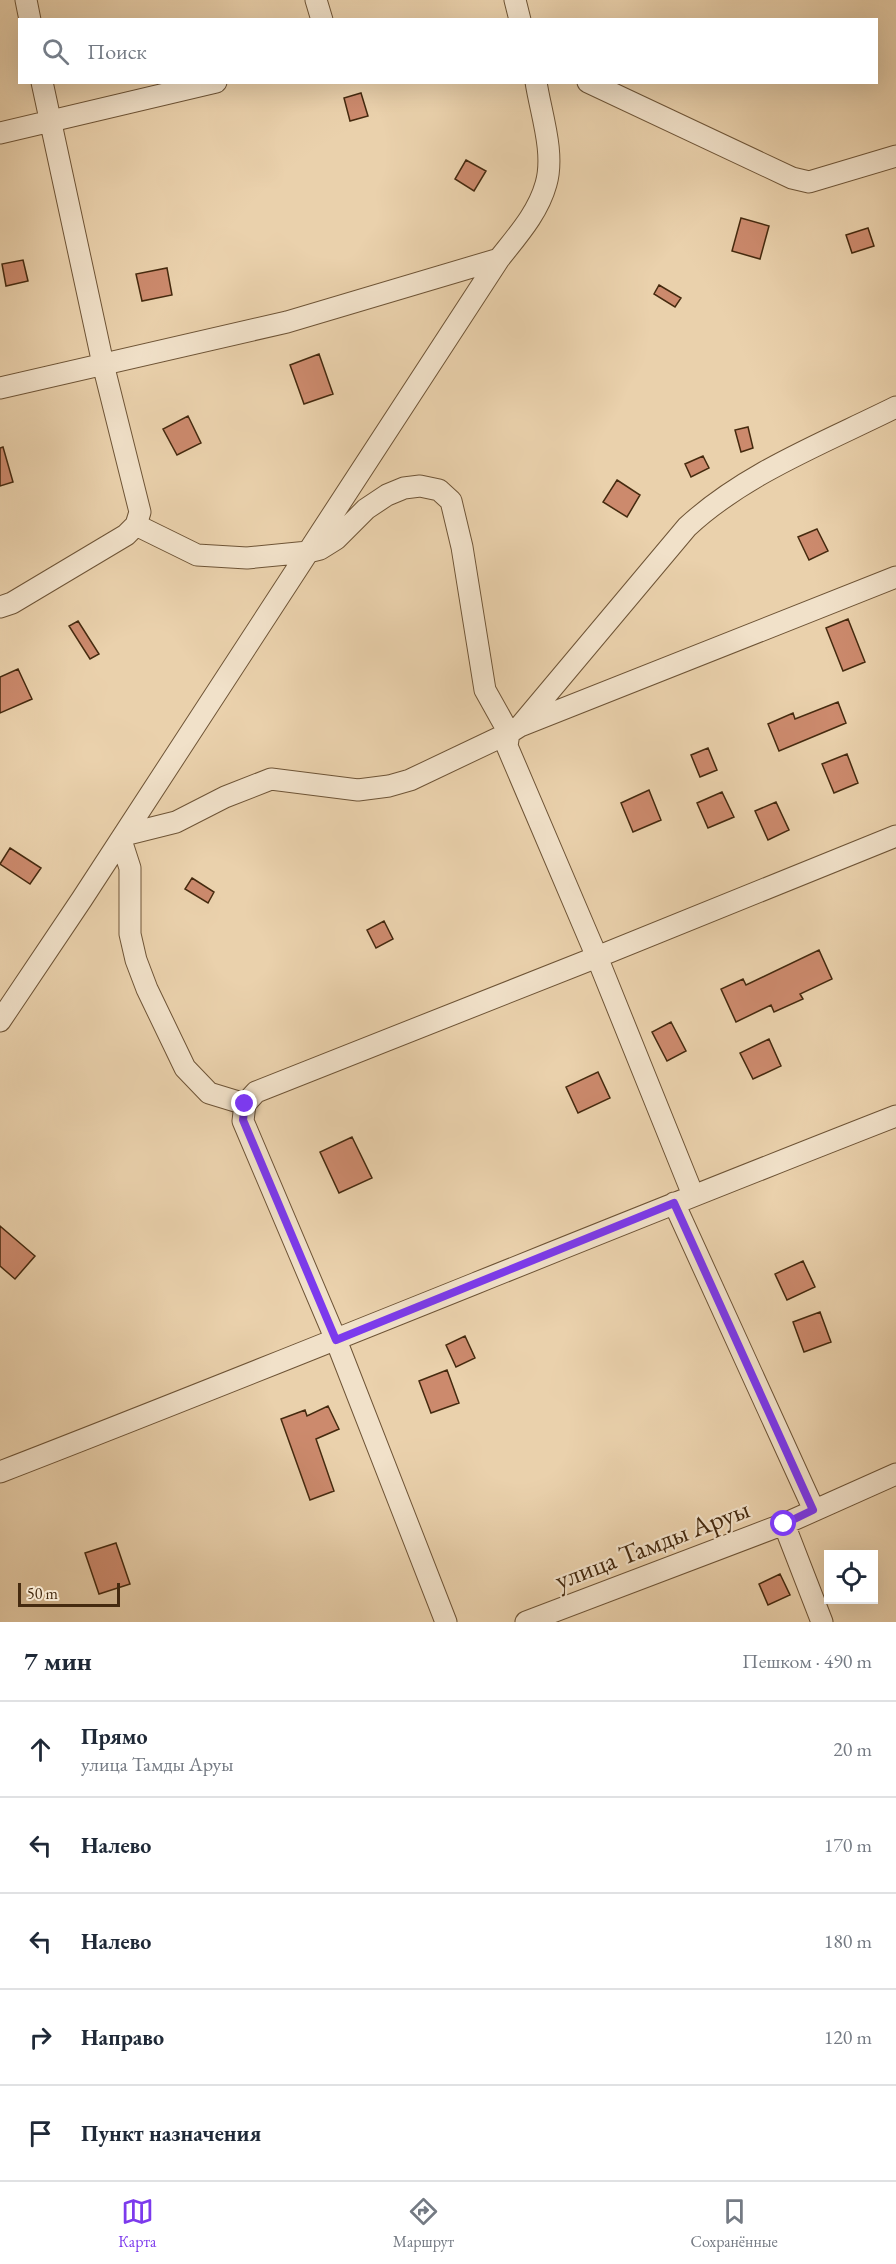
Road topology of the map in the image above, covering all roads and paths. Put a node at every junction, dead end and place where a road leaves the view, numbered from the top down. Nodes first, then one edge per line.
1 (26, 0) edge
2 (316, 0) edge
3 (514, 0) edge
4 (30, 18) edge
5 (321, 18) edge
6 (519, 18) edge
7 (42, 84) edge
8 (207, 84) edge
9 (536, 84) edge
10 (592, 84) edge
11 (50, 121) junction
12 (0, 133) edge
13 (896, 156) edge
14 (498, 259) junction
15 (102, 364) junction
16 (0, 388) edge
17 (896, 407) edge
18 (136, 525) junction
19 (308, 552) junction
20 (896, 577) edge
21 (0, 607) edge
22 (514, 730) junction
23 (896, 836) edge
24 (122, 837) junction
25 (597, 957) junction
26 (0, 1021) edge
27 (245, 1104) junction
28 (896, 1116) edge
29 (684, 1199) junction
30 (336, 1340) junction
31 (0, 1472) edge
32 (896, 1474) edge
33 (813, 1510) junction
34 (784, 1524) junction
35 (571, 1614) edge
36 (446, 1622) edge
37 (526, 1622) edge
38 (822, 1622) edge

1 - 4 street
2 - 5 street
3 - 6 street
7 - 11 street
8 - 11 street
9 - 14 street
10 - 13 street
11 - 12 street
11 - 15 street
14 - 15 street
14 - 19 street
15 - 16 street
15 - 18 street
17 - 22 street
18 - 19 street
18 - 21 street
19 - 22 street
19 - 24 street
20 - 22 street
22 - 24 street
22 - 25 street
23 - 25 street
24 - 26 street
24 - 27 street
25 - 27 street
25 - 29 street
27 - 30 street
28 - 29 street
29 - 30 street
29 - 33 street
30 - 31 street
30 - 36 street
32 - 33 street, улица Тамды Аруы
33 - 34 street, улица Тамды Аруы
34 - 35 street, улица Тамды Аруы
34 - 38 street
35 - 37 street, улица Тамды Аруы

